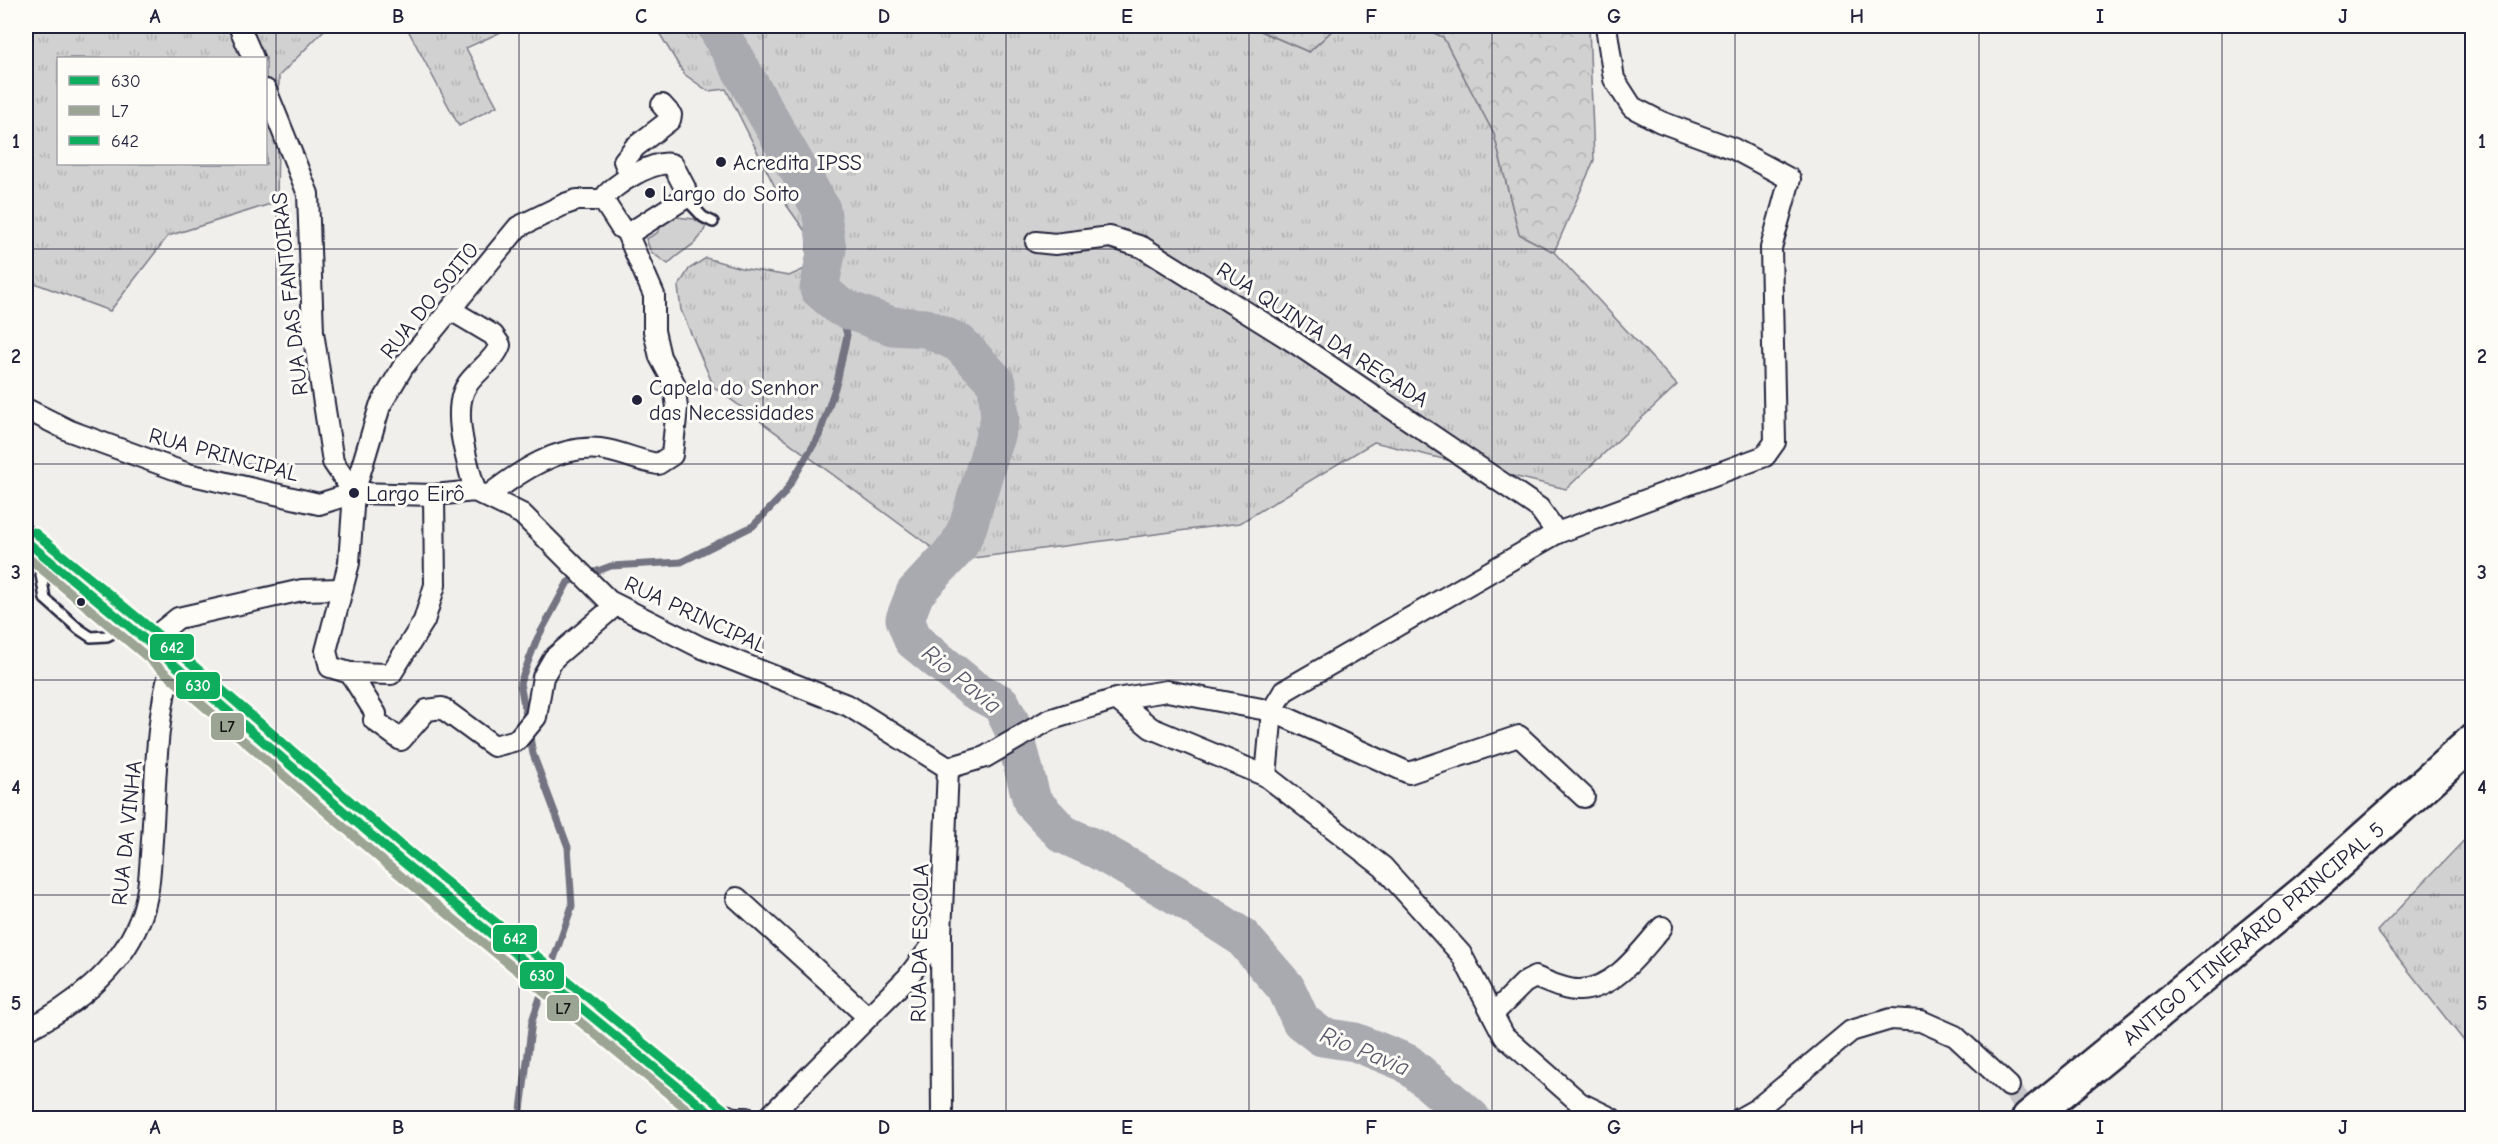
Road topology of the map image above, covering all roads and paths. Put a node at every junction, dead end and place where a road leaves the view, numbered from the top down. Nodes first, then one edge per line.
1 (239, 26) edge
2 (1606, 26) edge
3 (253, 57) edge
4 (267, 92) edge
5 (662, 105) dead end
6 (634, 174) junction
7 (685, 198) junction
8 (603, 200) junction
9 (713, 222) dead end
10 (626, 231) junction
11 (1036, 242) dead end
12 (451, 310) junction
13 (26, 409) edge
14 (354, 493) junction
15 (481, 494) junction
16 (434, 495) junction
17 (1557, 533) junction
18 (32, 546) edge
19 (341, 589) junction
20 (616, 604) junction
21 (137, 634) junction
22 (172, 663) junction
23 (351, 673) junction
24 (1116, 699) junction
25 (1272, 711) junction
26 (2472, 742) edge
27 (948, 768) junction
28 (1266, 776) junction
29 (1584, 797) dead end
30 (737, 898) dead end
31 (1662, 927) dead end
32 (941, 934) junction
33 (1493, 1014) junction
34 (867, 1016) junction
35 (603, 1027) junction
36 (26, 1030) edge
37 (2009, 1086) tunnel mouth
38 (702, 1115) edge
39 (773, 1115) edge
40 (748, 1119) edge
41 (942, 1119) edge
42 (1611, 1119) edge
43 (1741, 1119) edge
44 (2029, 1119) edge

1 - 3 street
2 - 17 street
4 - 14 street, RUA DAS FANTOIRAS
5 - 6 street
6 - 7 street
6 - 8 street
7 - 9 lane
7 - 10 street
8 - 10 street
8 - 12 street, RUA DO SOITO
10 - 15 street
11 - 17 street, RUA QUINTA DA REGADA
12 - 14 street, RUA DO SOITO
12 - 15 street
13 - 14 street, RUA PRINCIPAL
14 - 16 street, RUA PRINCIPAL
14 - 19 street, RUA DO SOITO
15 - 16 street, RUA PRINCIPAL
15 - 20 street, RUA PRINCIPAL
16 - 23 street
17 - 25 street
18 - 21 main road
19 - 21 street
19 - 23 street, RUA DO SOITO
20 - 23 street
20 - 27 street, RUA PRINCIPAL
21 - 22 main road
22 - 35 main road
22 - 36 street, RUA DA VINHA
24 - 25 street
24 - 27 street
24 - 28 street
25 - 28 street
25 - 29 street
26 - 44 highway, ANTIGO ITINERÁRIO PRINCIPAL 5
27 - 32 street, RUA DA ESCOLA
28 - 33 street
30 - 34 street
31 - 33 street
32 - 34 street
32 - 41 street, RUA DA ESCOLA
33 - 42 street
34 - 39 street
35 - 38 main road
35 - 38 main road
37 - 43 street
38 - 40 street
39 - 40 street

